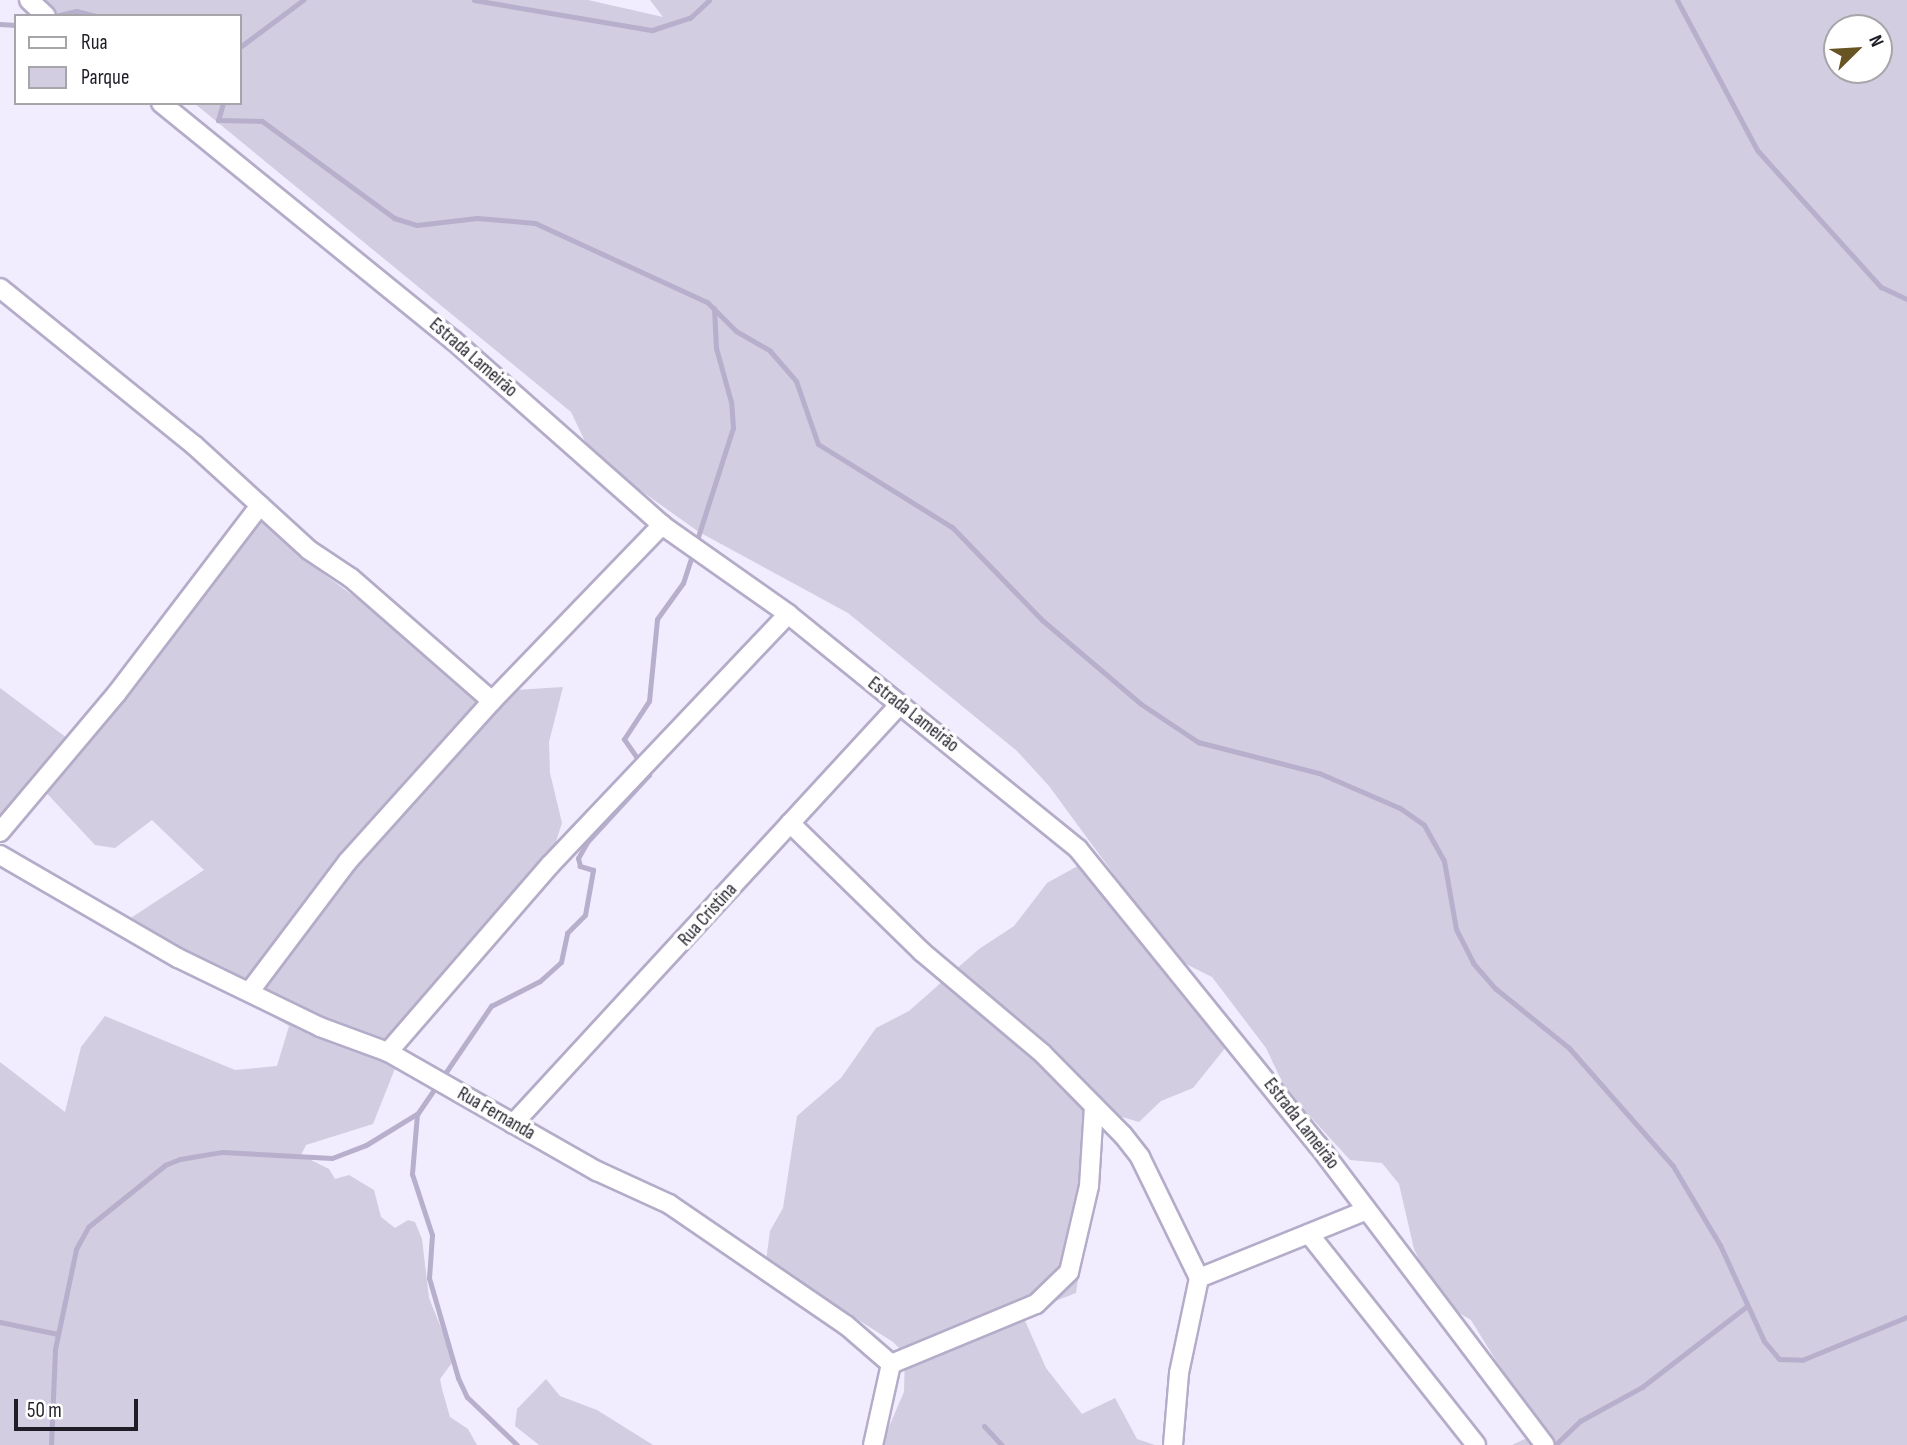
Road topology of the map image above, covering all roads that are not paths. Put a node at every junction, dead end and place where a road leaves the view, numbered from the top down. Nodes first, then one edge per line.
1 (29, 0) edge
2 (44, 14) edge
3 (163, 105) edge
4 (0, 288) edge
5 (260, 505) junction
6 (662, 525) junction
7 (788, 614) junction
8 (492, 701) junction
9 (900, 704) junction
10 (790, 823) junction
11 (0, 832) edge
12 (3, 857) edge
13 (250, 991) junction
14 (388, 1052) junction
15 (1094, 1107) junction
16 (513, 1124) junction
17 (1367, 1210) junction
18 (1309, 1234) junction
19 (1199, 1278) junction
20 (891, 1364) junction
21 (873, 1445) edge
22 (1172, 1445) edge
23 (1476, 1445) edge
24 (1545, 1445) edge

1 - 2 street
3 - 6 street, Estrada Lameirão
4 - 5 street
5 - 8 street
5 - 11 street
6 - 7 street, Estrada Lameirão
6 - 8 street
7 - 9 street, Estrada Lameirão
7 - 14 street
8 - 13 street
9 - 10 street, Rua Cristina
9 - 17 street, Estrada Lameirão
10 - 15 street
10 - 16 street, Rua Cristina
12 - 13 street, Rua Fernanda
13 - 14 street, Rua Fernanda
14 - 16 street, Rua Fernanda
15 - 19 street
15 - 20 street
16 - 20 street, Rua Fernanda
17 - 18 street
17 - 24 street, Estrada Lameirão
18 - 19 street
18 - 23 street
19 - 22 street
20 - 21 street

